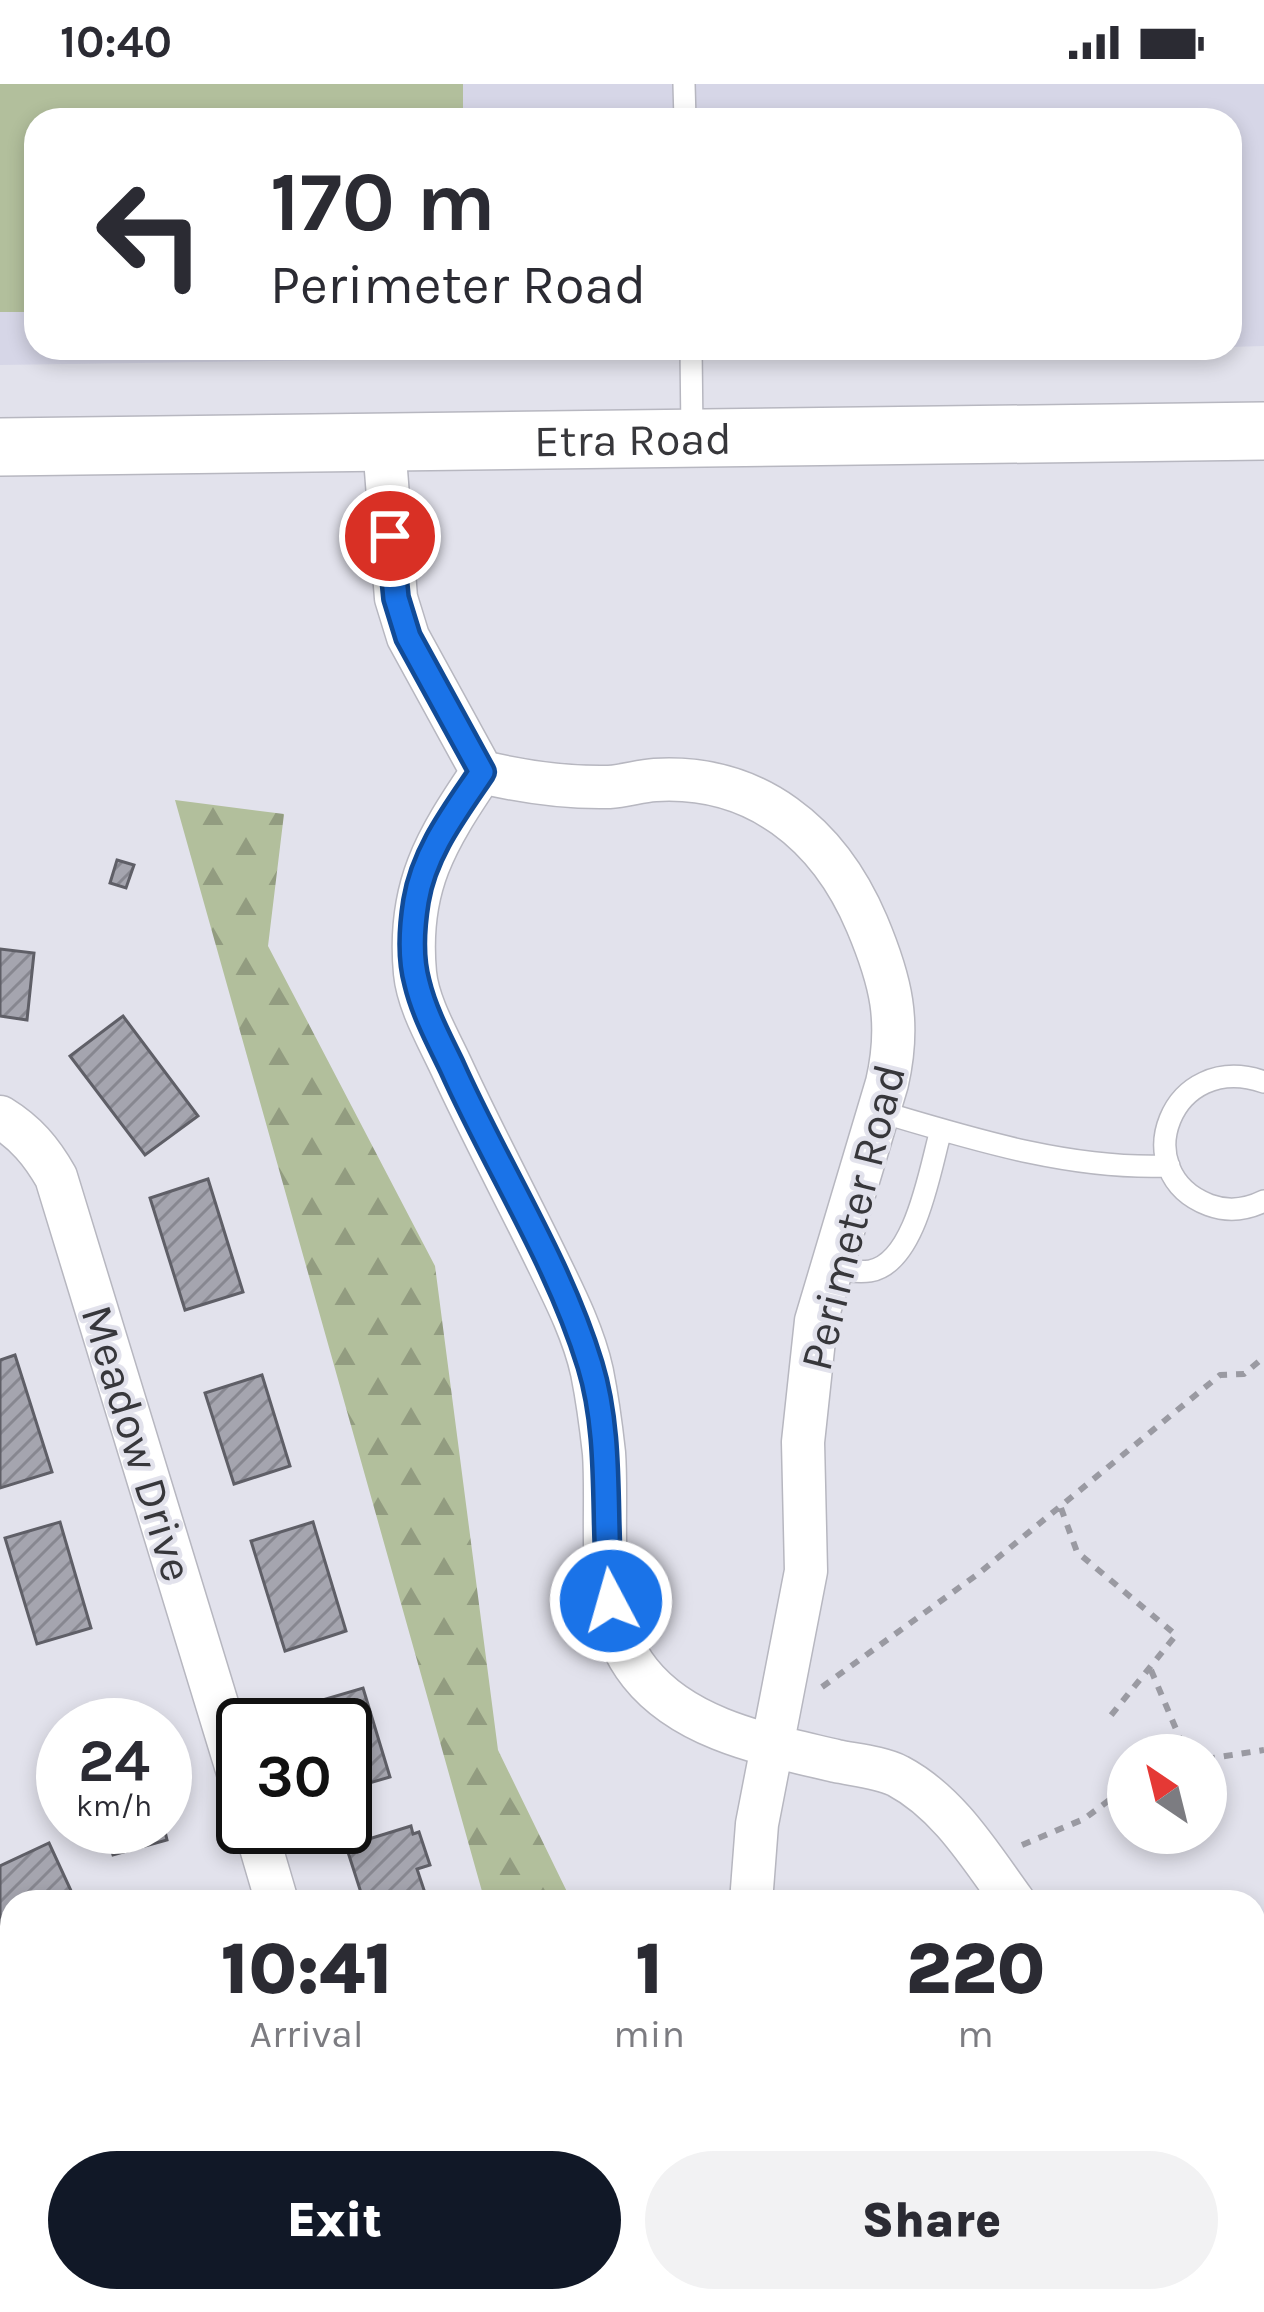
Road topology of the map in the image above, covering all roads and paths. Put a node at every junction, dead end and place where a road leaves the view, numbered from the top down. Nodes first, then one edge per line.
1 (691, 360) edge
2 (1264, 431) edge
3 (693, 440) junction
4 (384, 445) junction
5 (0, 447) edge
6 (482, 772) junction
7 (1264, 1082) edge
8 (878, 1111) junction
9 (0, 1117) edge
10 (941, 1130) junction
11 (1169, 1166) junction
12 (1264, 1201) edge
13 (832, 1270) junction
14 (1264, 1357) edge
15 (1061, 1506) junction
16 (1151, 1670) junction
17 (784, 1686) junction
18 (216, 1701) edge
19 (1108, 1719) dead end
20 (1178, 1734) edge
21 (771, 1745) junction
22 (1264, 1750) edge
23 (1227, 1756) edge
24 (1107, 1802) edge
25 (263, 1854) edge
26 (984, 1861) junction
27 (274, 1890) edge
28 (752, 1890) edge
29 (1005, 1890) edge

1 - 3 lane
2 - 3 main road, Etra Road
3 - 4 main road, Etra Road
4 - 5 main road, Etra Road
4 - 6 street
6 - 8 street, Perimeter Road
6 - 21 street
7 - 11 lane
8 - 10 lane
8 - 13 street, Perimeter Road
9 - 18 street, Meadow Drive
10 - 11 lane
10 - 13 lane
11 - 12 lane
13 - 17 street, Perimeter Road
14 - 15 path
15 - 16 path
15 - 17 path
16 - 19 path
16 - 20 path
17 - 21 street, Perimeter Road
21 - 26 street
21 - 28 street, Perimeter Road
22 - 23 path
24 - 26 path
25 - 27 street
26 - 29 street

